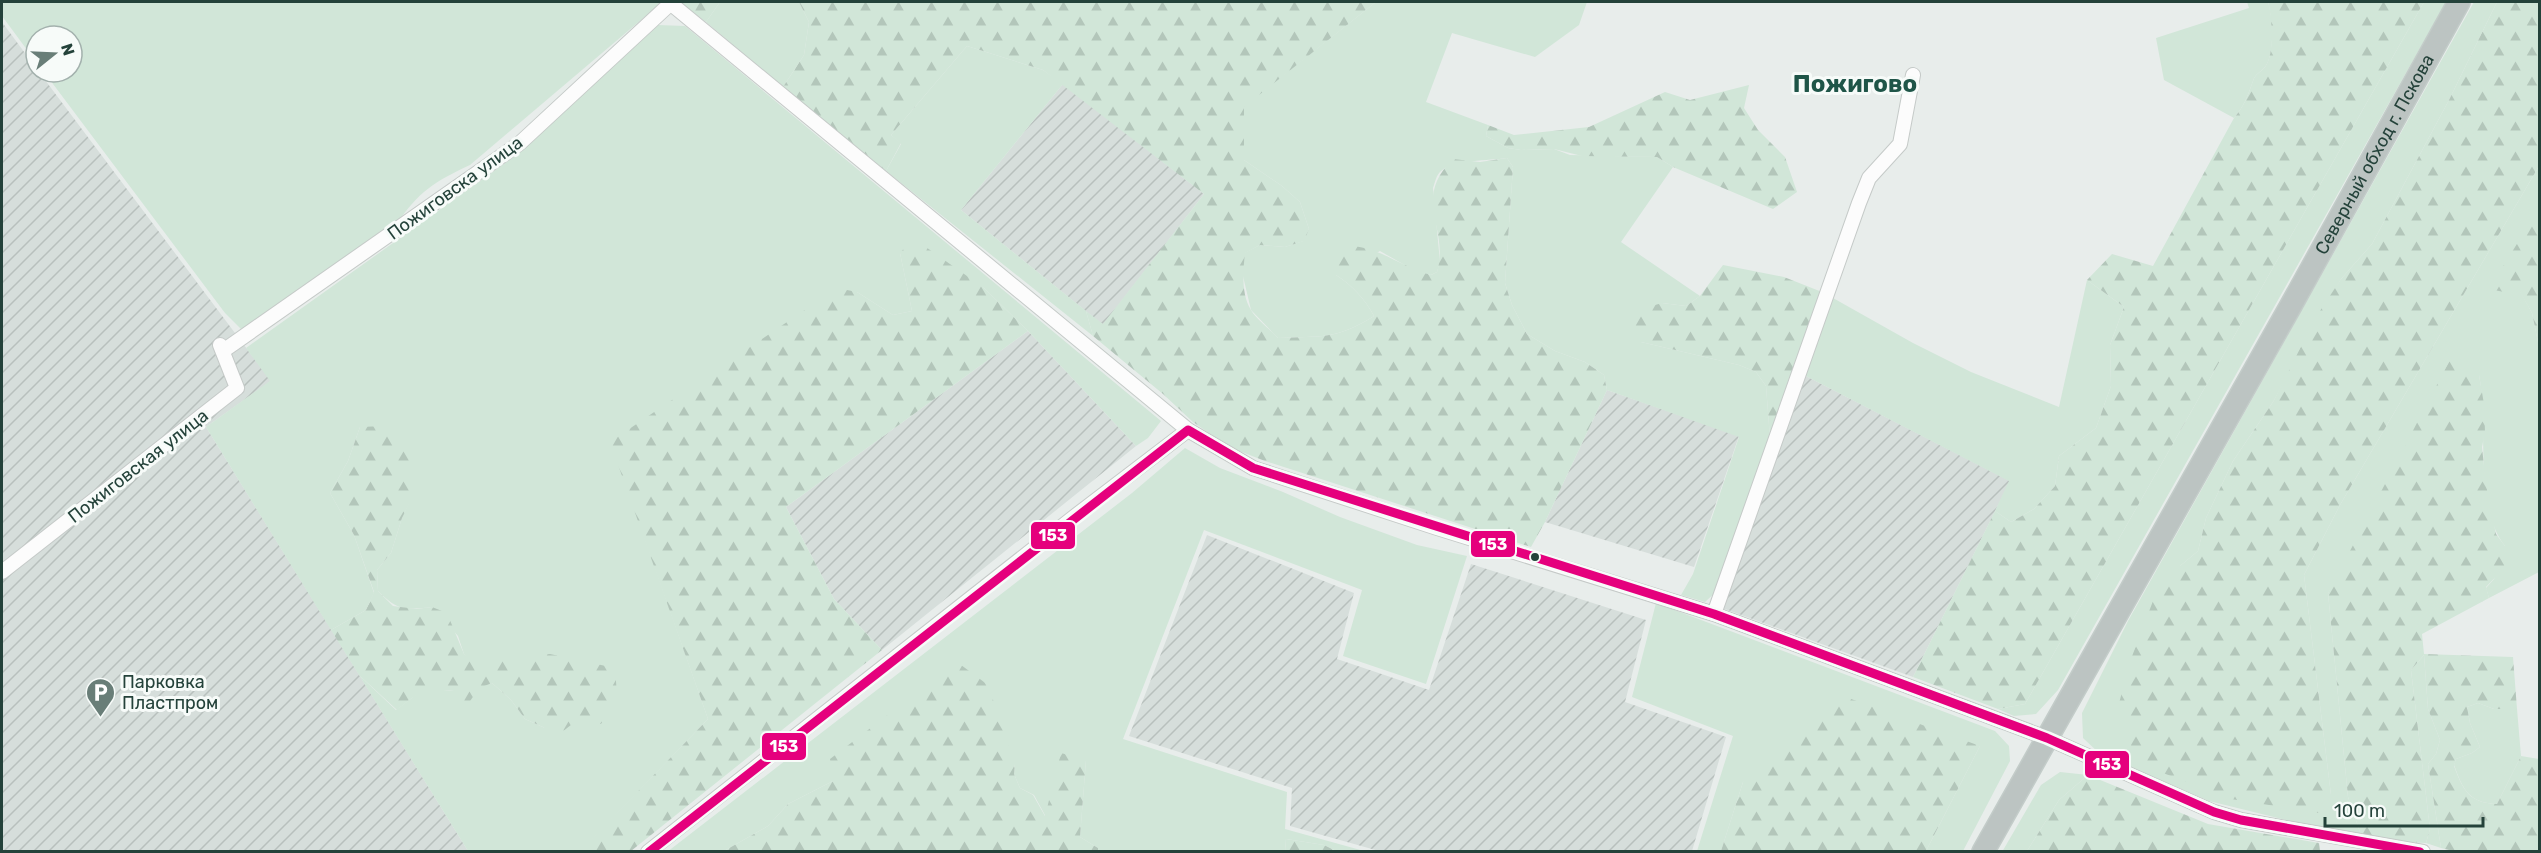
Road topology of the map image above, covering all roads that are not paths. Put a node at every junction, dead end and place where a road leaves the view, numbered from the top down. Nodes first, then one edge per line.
1 (670, 2) edge
2 (2459, 2) edge
3 (1913, 75) dead end
4 (221, 348) joint
5 (1188, 430) junction
6 (2, 572) edge
7 (1714, 614) junction
8 (2047, 738) junction
9 (648, 852) edge
10 (1983, 852) edge
11 (2423, 852) edge

1 - 4 street, Пожиговска улица
1 - 5 street
2 - 8 highway, Северный обход г. Пскова
3 - 7 street
4 - 6 street, Пожиговская улица
5 - 7 street
5 - 9 street
7 - 8 street
8 - 10 highway, Северный обход г. Пскова
8 - 11 street

